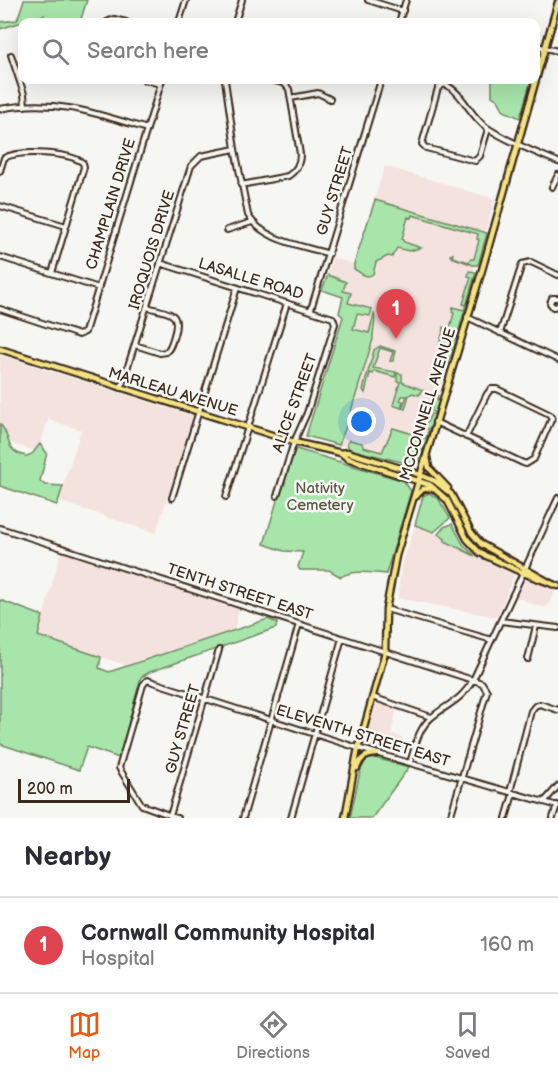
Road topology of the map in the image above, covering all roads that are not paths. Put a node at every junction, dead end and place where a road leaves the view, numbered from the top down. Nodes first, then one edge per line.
1 (186, 0) edge
2 (242, 0) edge
3 (368, 0) edge
4 (406, 0) edge
5 (558, 3) edge
6 (403, 10) junction
7 (180, 18) edge
8 (236, 18) edge
9 (400, 18) edge
10 (540, 47) edge
11 (545, 48) junction
12 (558, 51) edge
13 (11, 55) dead end
14 (540, 66) edge
15 (18, 76) edge
16 (21, 84) edge
17 (160, 84) edge
18 (226, 84) edge
19 (286, 84) edge
20 (380, 84) edge
21 (535, 84) edge
22 (291, 98) junction
23 (330, 99) dead end
24 (25, 106) junction
25 (0, 109) edge
26 (147, 129) junction
27 (488, 129) junction
28 (518, 144) junction
29 (235, 150) junction
30 (558, 162) edge
31 (0, 171) edge
32 (558, 175) edge
33 (241, 185) junction
34 (552, 187) dead end
35 (0, 206) edge
36 (252, 222) junction
37 (66, 226) junction
38 (227, 230) dead end
39 (329, 254) junction
40 (0, 256) edge
41 (160, 263) junction
42 (52, 273) junction
43 (558, 275) edge
44 (99, 288) junction
45 (237, 288) junction
46 (557, 296) edge
47 (287, 303) junction
48 (558, 306) edge
49 (147, 307) junction
50 (0, 309) edge
51 (311, 309) junction
52 (467, 317) junction
53 (334, 319) joint
54 (500, 333) junction
55 (135, 345) junction
56 (0, 349) edge
57 (558, 360) edge
58 (121, 389) junction
59 (198, 412) junction
60 (435, 422) junction
61 (248, 427) junction
62 (466, 436) junction
63 (294, 442) junction
64 (426, 454) junction
65 (419, 477) junction
66 (436, 489) junction
67 (277, 496) dead end
68 (226, 497) dead end
69 (172, 498) dead end
70 (454, 498) junction
71 (558, 498) edge
72 (411, 503) junction
73 (0, 528) edge
74 (524, 570) junction
75 (555, 585) edge
76 (386, 609) junction
77 (501, 621) junction
78 (299, 624) junction
79 (536, 626) junction
80 (558, 628) edge
81 (342, 638) junction
82 (492, 640) junction
83 (219, 650) dead end
84 (385, 652) junction
85 (528, 660) dead end
86 (473, 680) junction
87 (372, 697) junction
88 (205, 698) junction
89 (558, 710) edge
90 (431, 717) junction
91 (272, 720) junction
92 (315, 734) junction
93 (358, 748) junction
94 (376, 754) junction
95 (410, 763) junction
96 (462, 779) junction
97 (353, 782) junction
98 (558, 786) edge
99 (511, 793) junction
100 (544, 802) junction
101 (557, 805) edge
102 (169, 815) junction
103 (177, 818) edge
104 (243, 818) edge
105 (291, 818) edge
106 (345, 818) edge
107 (450, 818) edge
108 (506, 818) edge
109 (553, 818) edge

1 - 7 street
2 - 8 street
3 - 6 street
4 - 6 street
5 - 11 main road, MCCONNELL AVENUE
6 - 9 street
10 - 11 street
11 - 12 street
11 - 14 main road, MCCONNELL AVENUE
13 - 15 street
16 - 24 street
17 - 26 street, CHAMPLAIN DRIVE
18 - 29 street
19 - 22 street
20 - 39 street, GUY STREET
21 - 28 main road, MCCONNELL AVENUE
22 - 23 street
22 - 33 street
24 - 25 street
24 - 26 street
26 - 44 street, CHAMPLAIN DRIVE
27 - 27 street
27 - 28 street
28 - 30 street
28 - 52 main road, MCCONNELL AVENUE
29 - 33 street
29 - 41 street, IROQUOIS DRIVE
31 - 37 street
32 - 34 street
33 - 36 street
35 - 37 street
36 - 38 street
36 - 39 street
37 - 42 street
39 - 51 street, GUY STREET
40 - 42 street
41 - 45 street, LASALLE ROAD
41 - 49 street, IROQUOIS DRIVE
42 - 44 street
43 - 54 street
44 - 50 street, CHAMPLAIN DRIVE
45 - 47 street, LASALLE ROAD
45 - 59 street
46 - 48 street
47 - 51 street, LASALLE ROAD
47 - 61 street
49 - 55 street, IROQUOIS DRIVE
49 - 55 street
51 - 53 street, LASALLE ROAD
52 - 54 street
52 - 60 main road, MCCONNELL AVENUE
53 - 63 street, ALICE STREET
54 - 57 street
55 - 58 street, IROQUOIS DRIVE
56 - 58 main road, MARLEAU AVENUE
58 - 59 main road, MARLEAU AVENUE
59 - 61 main road, MARLEAU AVENUE
59 - 69 street
60 - 62 street
60 - 64 main road, MCCONNELL AVENUE
61 - 63 main road, MARLEAU AVENUE
61 - 68 street
62 - 62 street
63 - 65 main road, MARLEAU AVENUE
63 - 67 street, ALICE STREET
64 - 65 main road, MCCONNELL AVENUE
64 - 70 main road
65 - 66 main road
65 - 70 main road
65 - 72 main road, MCCONNELL AVENUE
66 - 72 main road
66 - 74 main road
70 - 74 main road
71 - 74 street
72 - 76 main road, MCCONNELL AVENUE
73 - 78 street, TENTH STREET EAST
74 - 75 main road
74 - 77 street
76 - 82 street
76 - 84 main road, MCCONNELL AVENUE
77 - 79 street
77 - 82 street
78 - 81 street, TENTH STREET EAST
78 - 91 street
79 - 80 street
79 - 85 street
81 - 84 street, TENTH STREET EAST
81 - 92 street
82 - 86 street
83 - 88 street, GUY STREET
84 - 86 street, TENTH STREET EAST
84 - 87 main road, MCCONNELL AVENUE
86 - 90 street
86 - 96 street
87 - 90 street
87 - 93 main road, MCCONNELL AVENUE
88 - 91 street, ELEVENTH STREET EAST
88 - 102 street, GUY STREET
88 - 102 street, ELEVENTH STREET EAST
89 - 99 street
90 - 95 street
91 - 92 street, ELEVENTH STREET EAST
91 - 104 street
92 - 93 street, ELEVENTH STREET EAST
92 - 105 street
93 - 94 street, ELEVENTH STREET EAST
93 - 97 main road, MCCONNELL AVENUE
94 - 95 street, ELEVENTH STREET EAST
94 - 97 main road
95 - 96 street, ELEVENTH STREET EAST
96 - 99 street, ELEVENTH STREET EAST
96 - 107 street
97 - 106 main road, MCCONNELL AVENUE
98 - 100 street
99 - 100 street, ELEVENTH STREET EAST
99 - 108 street
100 - 101 street, ELEVENTH STREET EAST
101 - 109 street
102 - 103 street

